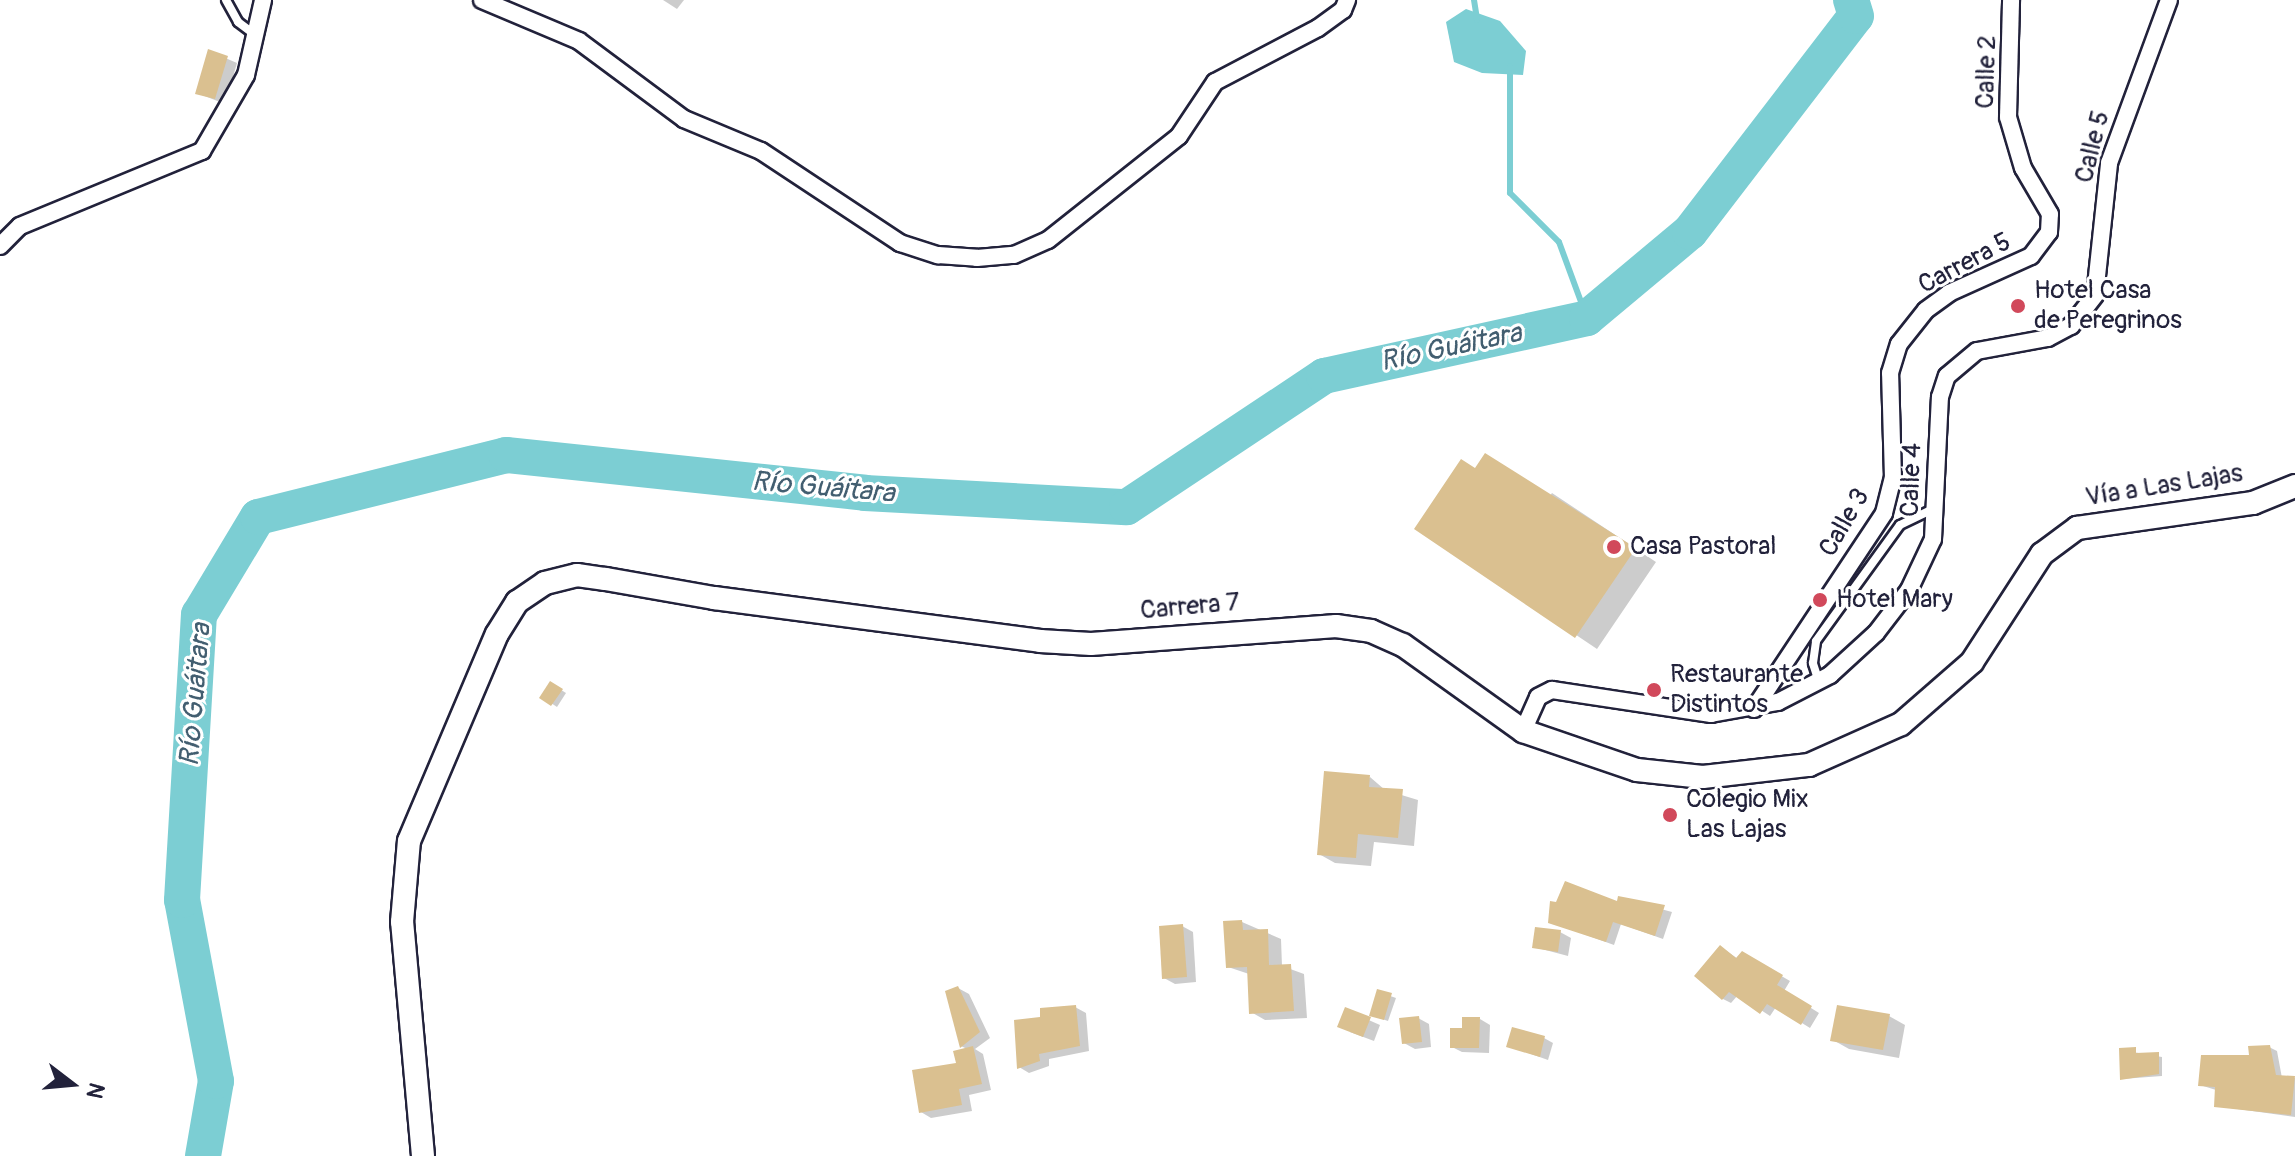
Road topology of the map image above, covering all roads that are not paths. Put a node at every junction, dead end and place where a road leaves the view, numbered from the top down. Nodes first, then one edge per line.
1 (226, 0) edge
2 (263, 0) edge
3 (482, 0) edge
4 (1347, 0) edge
5 (2011, 0) edge
6 (2169, 0) edge
7 (255, 34) junction
8 (2049, 232) joint
9 (0, 246) edge
10 (1957, 363) joint
11 (1893, 478) joint
12 (2295, 486) edge
13 (1938, 508) junction
14 (1819, 682) junction
15 (1754, 709) junction
16 (1523, 731) junction
17 (423, 1156) edge

1 - 7 lane
2 - 7 street
3 - 4 street
5 - 8 street, Calle 2
6 - 10 street, Calle 5
7 - 9 street
8 - 11 street, Carrera 5
10 - 13 street, Calle 4
11 - 15 street, Calle 3
12 - 16 street, Vía a Las Lajas
13 - 14 street, Calle 4
13 - 14 lane
14 - 15 street, Calle 4
15 - 16 street
16 - 17 street, Carrera 7

